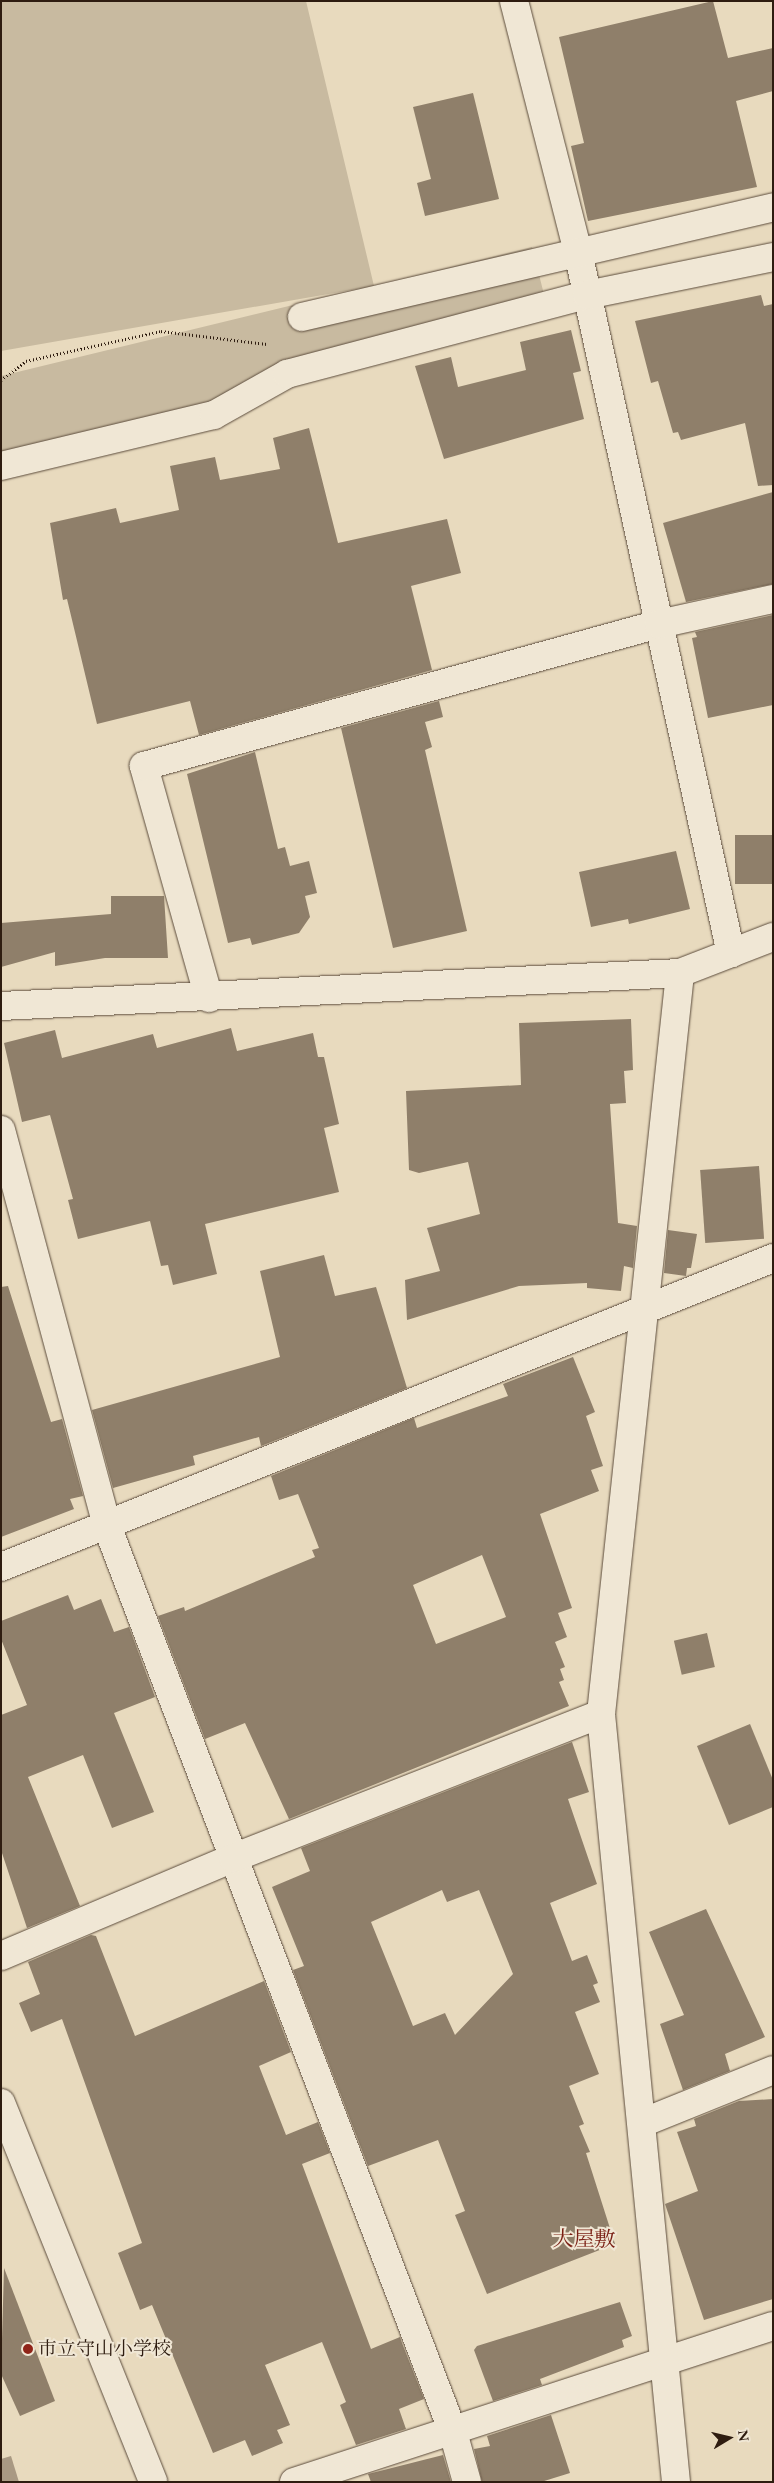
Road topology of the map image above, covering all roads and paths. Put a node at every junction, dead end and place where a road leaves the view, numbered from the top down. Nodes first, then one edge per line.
1 (514, 1) edge
2 (773, 206) edge
3 (578, 252) junction
4 (773, 257) edge
5 (587, 295) junction
6 (302, 317) dead end
7 (1, 466) edge
8 (773, 599) edge
9 (660, 624) junction
10 (773, 937) edge
11 (731, 954) junction
12 (680, 973) junction
13 (209, 998) junction
14 (1, 1006) edge
15 (1, 1130) edge
16 (773, 1258) edge
17 (645, 1309) junction
18 (107, 1526) junction
19 (1, 1567) edge
20 (602, 1714) junction
21 (233, 1858) junction
22 (1, 1956) edge
23 (773, 2070) edge
24 (1, 2103) edge
25 (642, 2123) junction
26 (773, 2326) edge
27 (666, 2363) junction
28 (453, 2432) junction
29 (153, 2482) edge
30 (294, 2482) edge
31 (467, 2482) edge
32 (676, 2482) edge

1 - 3 street
2 - 3 street
3 - 5 street
3 - 6 street
4 - 5 street
5 - 7 street
5 - 9 street
8 - 9 street
9 - 11 street
9 - 13 street
10 - 11 street
11 - 12 street
12 - 13 street
12 - 17 street
13 - 14 street
15 - 18 street
16 - 17 street
17 - 18 street
17 - 20 street
18 - 19 street
18 - 21 street
20 - 21 street
20 - 25 street
21 - 22 street
21 - 28 street
23 - 25 street
24 - 29 street
25 - 27 street
26 - 27 street
27 - 28 street
27 - 32 street
28 - 30 street
28 - 31 street

